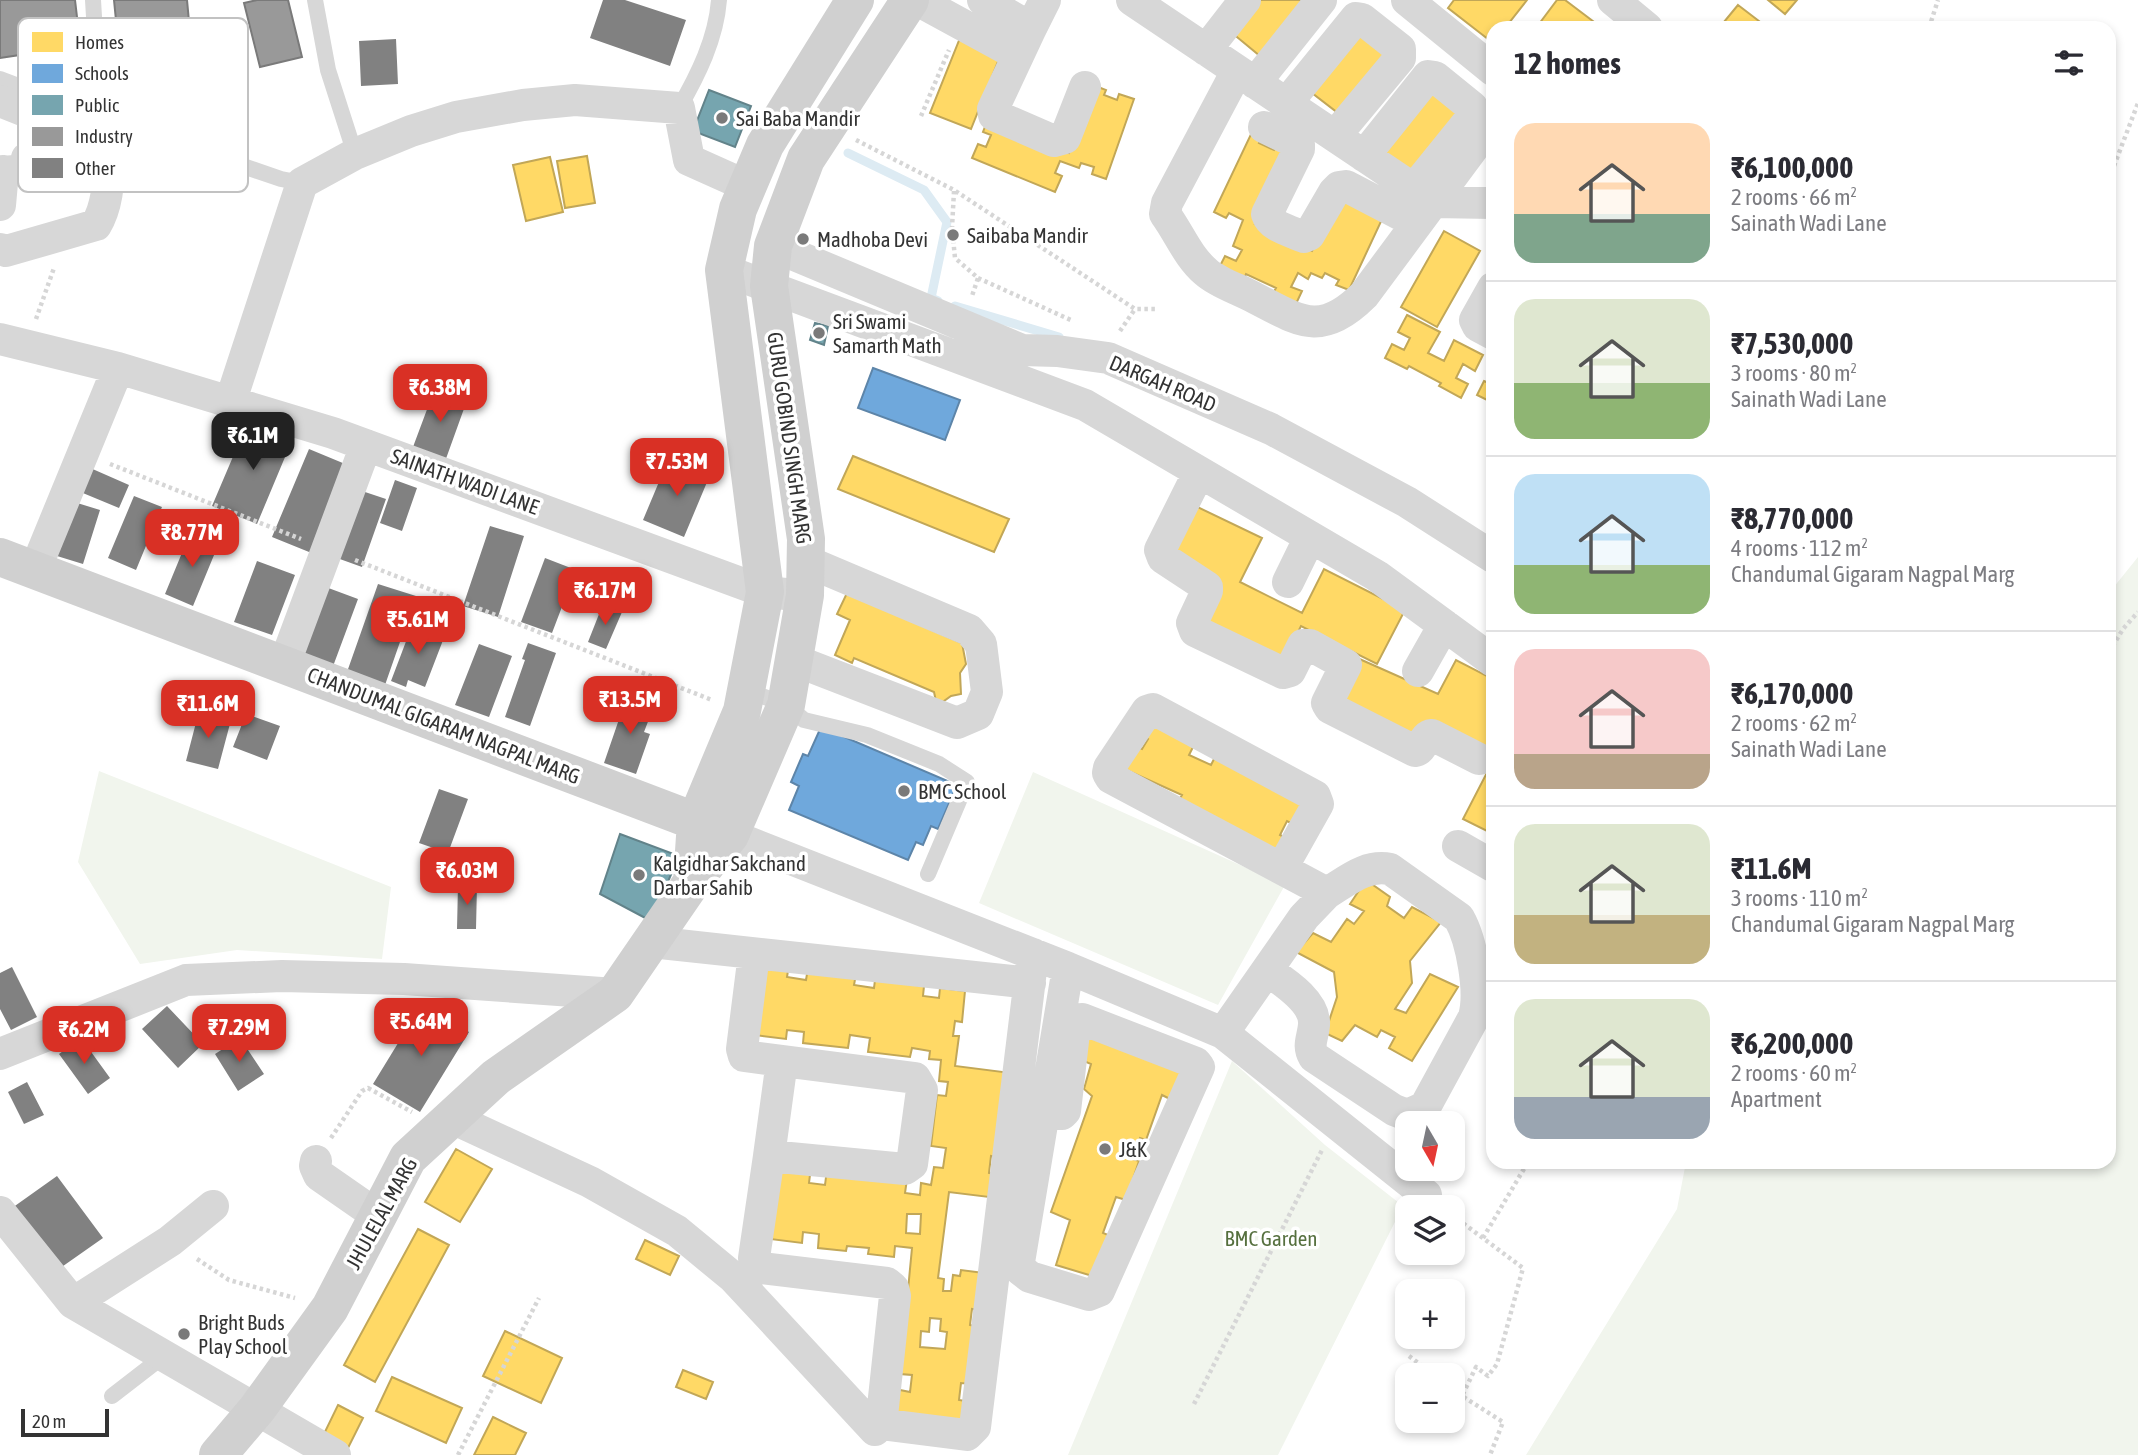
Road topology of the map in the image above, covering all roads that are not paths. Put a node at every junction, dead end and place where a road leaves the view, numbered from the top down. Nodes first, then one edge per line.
1 (93, 0) edge
2 (315, 0) edge
3 (719, 0) edge
4 (855, 0) edge
5 (910, 0) edge
6 (917, 0) edge
7 (983, 0) edge
8 (1045, 0) edge
9 (1132, 0) edge
10 (1245, 0) edge
11 (1321, 0) edge
12 (1407, 0) edge
13 (1613, 0) edge
14 (959, 14) edge
15 (94, 18) edge
16 (1638, 21) edge
17 (1024, 42) junction
18 (1206, 50) junction
19 (1486, 64) edge
20 (1246, 77) junction
21 (0, 79) edge
22 (18, 86) edge
23 (1085, 87) dead end
24 (0, 102) edge
25 (1286, 104) junction
26 (679, 108) junction
27 (18, 109) edge
28 (1264, 127) dead end
29 (1486, 129) edge
30 (1335, 136) junction
31 (765, 145) junction
32 (355, 154) junction
33 (1364, 156) junction
34 (806, 159) junction
35 (1, 165) edge
36 (248, 168) edge
37 (303, 183) junction
38 (747, 186) junction
39 (106, 192) edge
40 (1486, 203) edge
41 (0, 205) edge
42 (1421, 205) junction
43 (773, 246) junction
44 (0, 249) edge
45 (724, 270) junction
46 (769, 286) junction
47 (1486, 300) edge
48 (1486, 330) edge
49 (13, 343) edge
50 (118, 368) junction
51 (231, 400) junction
52 (366, 445) junction
53 (1199, 472) junction
54 (1310, 537) junction
55 (1486, 553) edge
56 (17, 563) edge
57 (805, 578) junction
58 (1287, 582) dead end
59 (765, 592) junction
60 (1444, 625) junction
61 (1486, 656) edge
62 (794, 660) junction
63 (284, 665) junction
64 (1418, 671) dead end
65 (744, 701) junction
66 (786, 705) junction
67 (1479, 759) dead end
68 (713, 828) junction
69 (1458, 846) dead end
70 (1486, 862) edge
71 (1282, 868) junction
72 (928, 874) dead end
73 (692, 882) joint
74 (1327, 893) junction
75 (651, 942) junction
76 (754, 954) junction
77 (1068, 968) junction
78 (1031, 969) junction
79 (1268, 971) junction
80 (615, 994) junction
81 (1223, 1033) junction
82 (0, 1054) edge
83 (782, 1061) junction
84 (1044, 1113) junction
85 (446, 1123) junction
86 (769, 1156) junction
87 (1055, 1160) dead end
88 (316, 1161) road end
89 (1426, 1195) dead end
90 (213, 1206) dead end
91 (0, 1213) edge
92 (378, 1216) junction
93 (1036, 1279) junction
94 (72, 1303) junction
95 (165, 1355) junction
96 (112, 1396) dead end
97 (257, 1409) junction
98 (875, 1430) dead end
99 (218, 1455) edge
100 (335, 1455) edge

1 - 15 lane
2 - 32 lane
3 - 26 lane
4 - 31 street, GURU GOBIND SINGH MARG
5 - 34 street, GURU GOBIND SINGH MARG
6 - 14 street
7 - 17 street
8 - 17 street
9 - 18 street
10 - 18 street
11 - 20 street
12 - 19 street
13 - 16 street
14 - 17 street
17 - 23 street
18 - 20 street
20 - 25 street
20 - 42 street
21 - 22 lane
24 - 27 street
25 - 30 street
25 - 30 street
26 - 32 street
26 - 38 street
28 - 42 street
29 - 42 street
30 - 33 street
31 - 34 street
31 - 38 street, GURU GOBIND SINGH MARG
32 - 37 street
33 - 42 street
33 - 42 street
34 - 43 street, GURU GOBIND SINGH MARG
35 - 41 street
36 - 37 lane
37 - 51 street
38 - 45 street, GURU GOBIND SINGH MARG
39 - 44 street
40 - 42 street
43 - 46 street, GURU GOBIND SINGH MARG
43 - 55 street, DARGAH ROAD
45 - 46 street
45 - 59 street, GURU GOBIND SINGH MARG
46 - 53 street
46 - 57 street, GURU GOBIND SINGH MARG
47 - 48 street
49 - 50 street, SAINATH WADI LANE
50 - 51 street, SAINATH WADI LANE
50 - 56 street
51 - 52 street, SAINATH WADI LANE
52 - 59 street, SAINATH WADI LANE
52 - 63 street
53 - 54 street
53 - 67 street
54 - 58 street
54 - 60 street
56 - 63 street, CHANDUMAL GIGARAM NAGPAL MARG
57 - 59 street, SAINATH WADI LANE
57 - 62 street, GURU GOBIND SINGH MARG
57 - 62 street, SAINATH WADI LANE
59 - 65 street, GURU GOBIND SINGH MARG
60 - 61 street
60 - 64 street
62 - 66 street, GURU GOBIND SINGH MARG
63 - 68 street, CHANDUMAL GIGARAM NAGPAL MARG
65 - 66 lane
65 - 68 street, GURU GOBIND SINGH MARG
66 - 68 street, GURU GOBIND SINGH MARG
66 - 72 lane
68 - 73 street, GURU GOBIND SINGH MARG
68 - 78 street
69 - 70 street
71 - 71 street
71 - 74 street
73 - 75 street, JHULELAL MARG
74 - 79 street
74 - 79 street
75 - 76 street
75 - 80 street, JHULELAL MARG
76 - 78 street
76 - 83 street
77 - 78 street
77 - 81 street
77 - 84 street
78 - 86 street
79 - 81 street
80 - 82 street
80 - 85 street, JHULELAL MARG
81 - 89 street
83 - 86 street
83 - 86 street
84 - 93 street
84 - 93 street
85 - 92 street, JHULELAL MARG
85 - 98 street
87 - 93 street
88 - 92 street
90 - 94 street
91 - 94 street
92 - 97 street, JHULELAL MARG
94 - 95 street
95 - 96 lane
95 - 97 street
97 - 99 street, JHULELAL MARG
97 - 100 street

